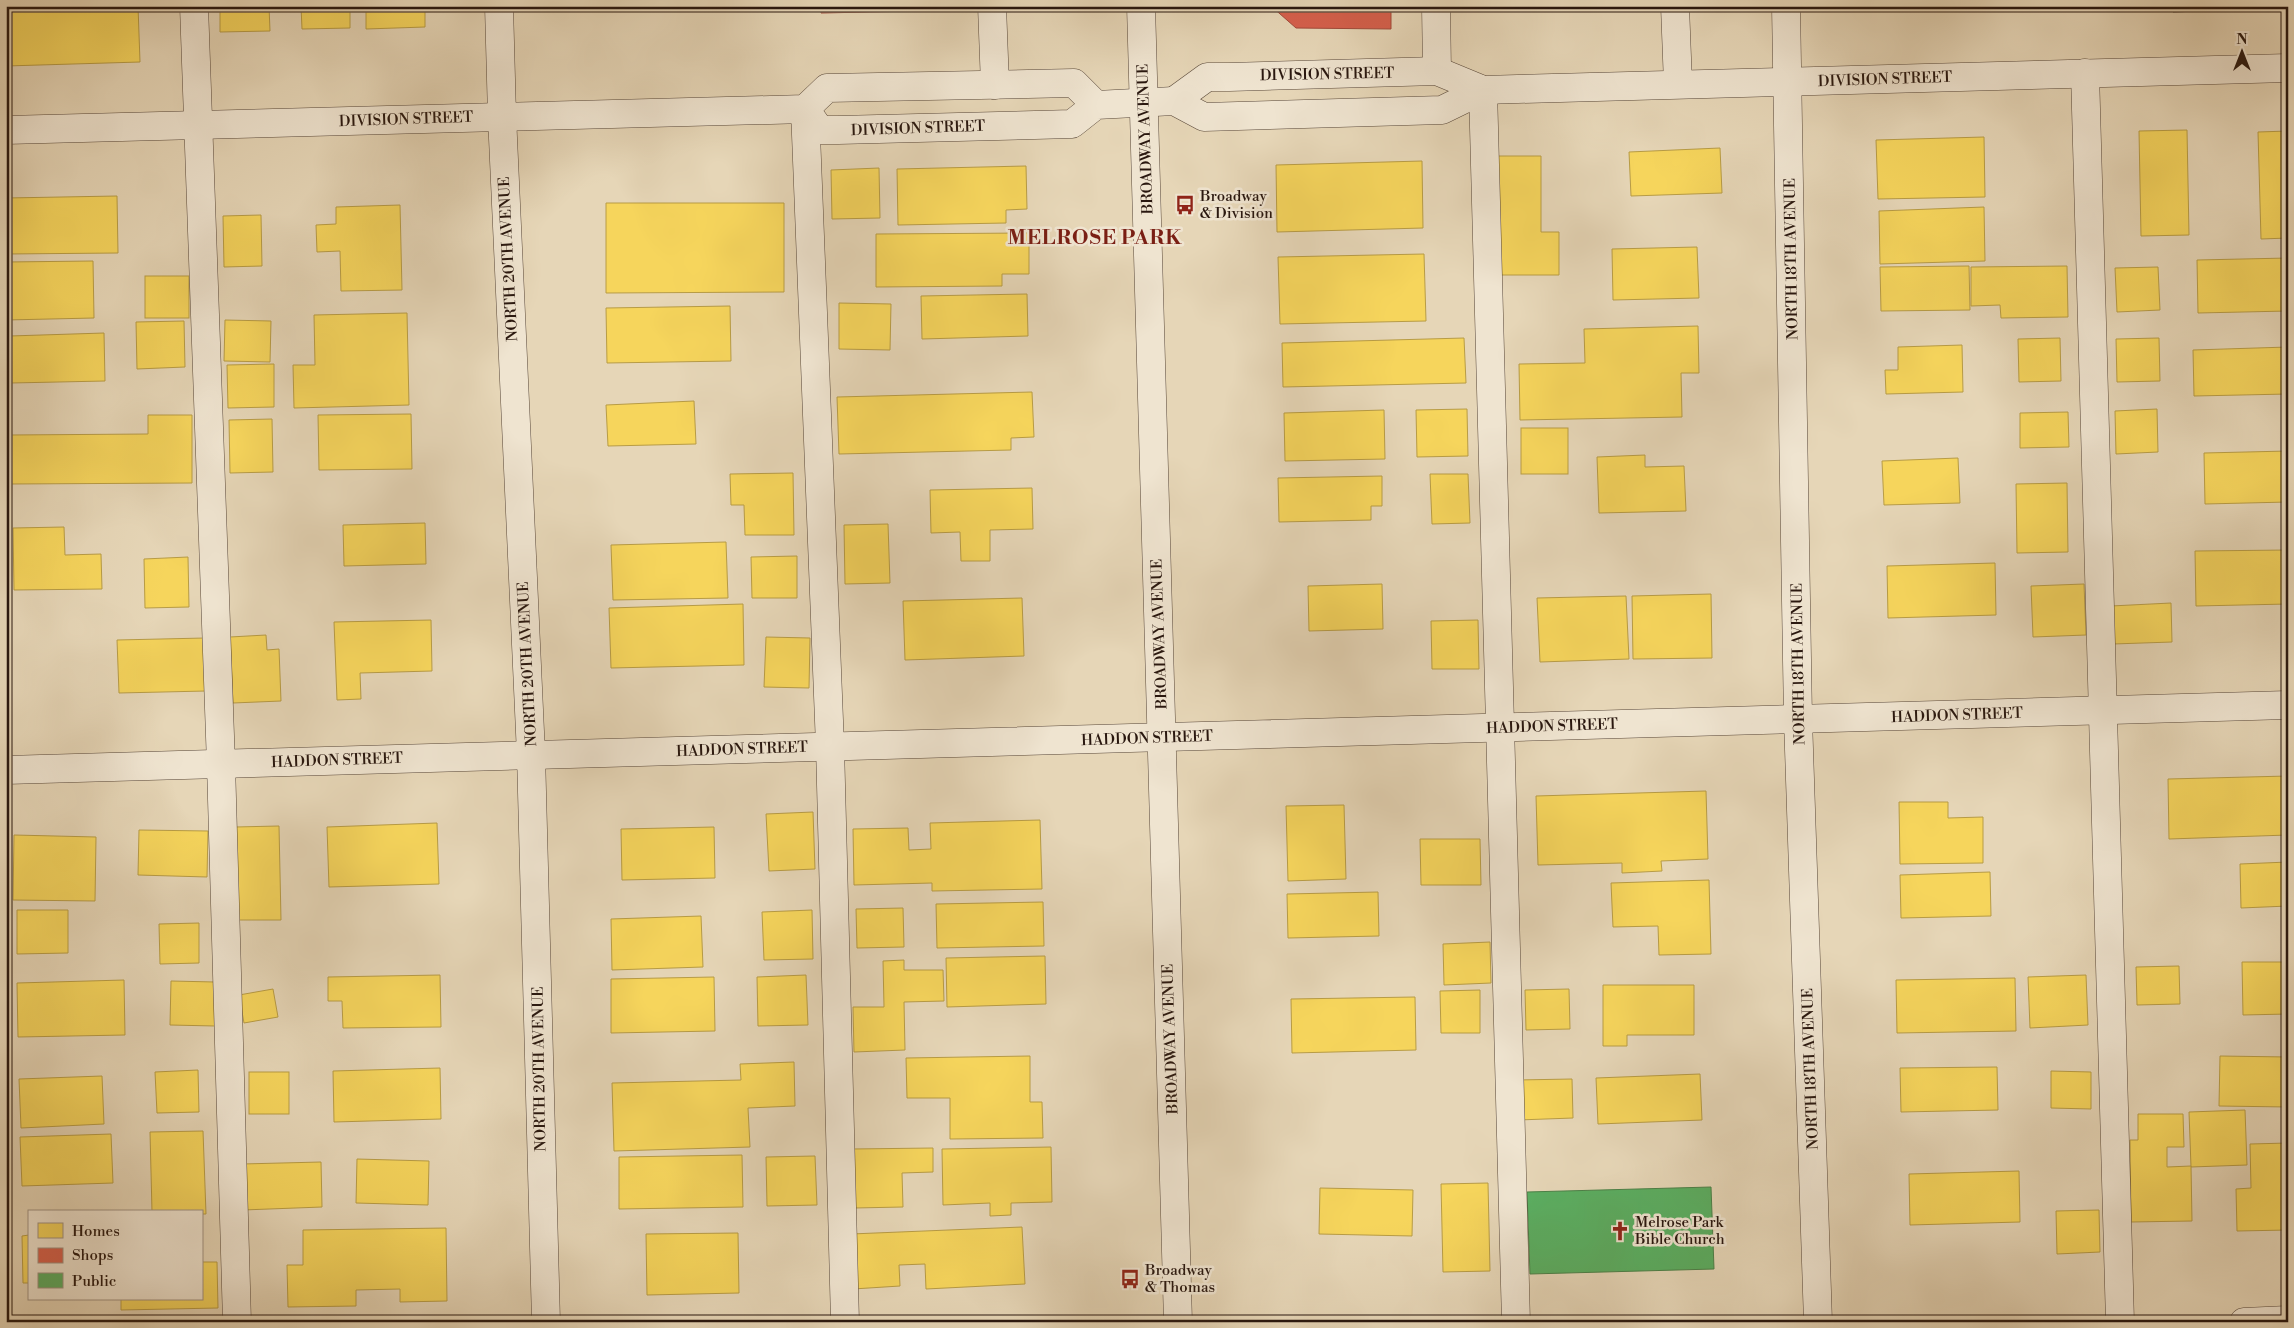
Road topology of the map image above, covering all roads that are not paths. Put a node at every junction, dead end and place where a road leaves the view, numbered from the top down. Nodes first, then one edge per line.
1 (194, 6) edge
2 (499, 6) edge
3 (992, 6) edge
4 (1141, 6) edge
5 (1436, 6) edge
6 (1676, 6) edge
7 (1786, 6) edge
8 (2288, 68) edge
9 (1437, 71) junction
10 (2085, 73) junction
11 (1788, 81) junction
12 (1678, 84) junction
13 (995, 85) junction
14 (1483, 90) junction
15 (1174, 102) junction
16 (1144, 103) junction
17 (1096, 105) junction
18 (805, 109) junction
19 (502, 116) junction
20 (197, 124) junction
21 (6, 130) edge
22 (2288, 706) edge
23 (2103, 711) junction
24 (1798, 719) junction
25 (1500, 728) junction
26 (1162, 737) junction
27 (830, 746) junction
28 (531, 754) junction
29 (221, 764) junction
30 (6, 770) edge
31 (2288, 1320) edge
32 (237, 1322) edge
33 (546, 1322) edge
34 (845, 1322) edge
35 (1178, 1322) edge
36 (1516, 1322) edge
37 (1818, 1322) edge
38 (2120, 1322) edge
39 (2244, 1322) edge

1 - 20 street
2 - 19 street, NORTH 20TH AVENUE
3 - 13 street
4 - 16 street, BROADWAY AVENUE
5 - 9 street
6 - 12 street
7 - 11 street, NORTH 18TH AVENUE
8 - 10 street, DIVISION STREET
9 - 14 street, DIVISION STREET
9 - 15 street, DIVISION STREET
10 - 11 street, DIVISION STREET
10 - 23 street
11 - 12 street, DIVISION STREET
11 - 24 street, NORTH 18TH AVENUE
12 - 14 street, DIVISION STREET
13 - 17 street
13 - 18 street
14 - 15 street, DIVISION STREET
14 - 25 street
15 - 16 street, DIVISION STREET
16 - 17 street, DIVISION STREET
16 - 26 street, BROADWAY AVENUE
17 - 18 street, DIVISION STREET
18 - 19 street, DIVISION STREET
18 - 27 street
19 - 20 street, DIVISION STREET
19 - 28 street, NORTH 20TH AVENUE
20 - 21 street, DIVISION STREET
20 - 29 street
22 - 23 street, HADDON STREET
23 - 24 street, HADDON STREET
23 - 38 street
24 - 25 street, HADDON STREET
24 - 37 street, NORTH 18TH AVENUE
25 - 26 street, HADDON STREET
25 - 36 street
26 - 27 street, HADDON STREET
26 - 35 street, BROADWAY AVENUE
27 - 28 street, HADDON STREET
27 - 34 street
28 - 29 street, HADDON STREET
28 - 33 street, NORTH 20TH AVENUE
29 - 30 street, HADDON STREET
29 - 32 street
31 - 39 street

